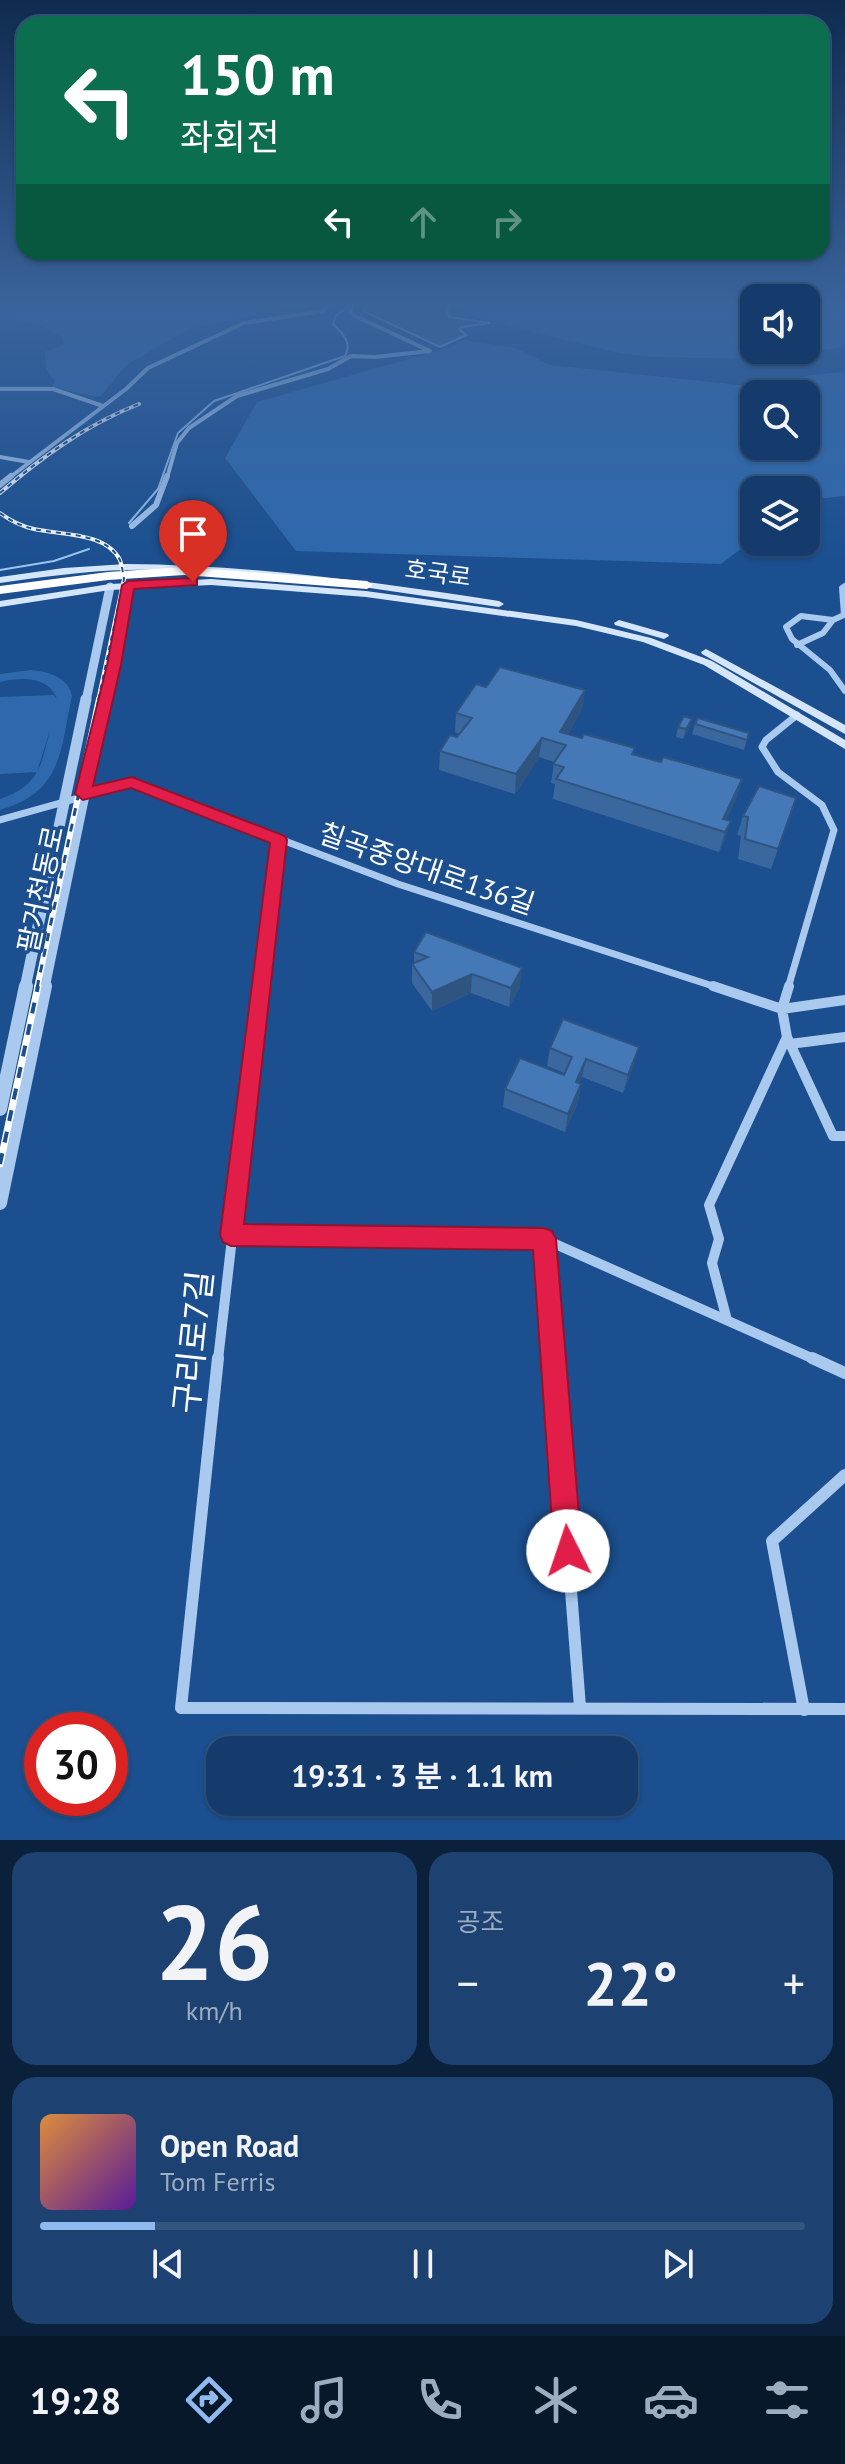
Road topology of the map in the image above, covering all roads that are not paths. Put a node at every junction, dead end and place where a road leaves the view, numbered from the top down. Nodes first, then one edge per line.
1 (58, 391) edge
2 (121, 391) edge
3 (254, 391) edge
4 (103, 406) junction
5 (0, 457) edge
6 (29, 462) junction
7 (0, 485) edge
8 (132, 526) dead end
9 (0, 580) edge
10 (128, 585) junction
11 (845, 586) edge
12 (110, 587) junction
13 (366, 590) junction
14 (0, 592) edge
15 (0, 604) edge
16 (839, 619) edge
17 (797, 645) junction
18 (845, 691) edge
19 (797, 715) junction
20 (845, 729) edge
21 (845, 745) edge
22 (83, 794) junction
23 (64, 801) junction
24 (0, 820) edge
25 (279, 840) junction
26 (845, 1000) edge
27 (782, 1009) junction
28 (845, 1037) edge
29 (789, 1040) junction
30 (0, 1109) edge
31 (845, 1136) edge
32 (0, 1203) edge
33 (231, 1235) junction
34 (544, 1239) junction
35 (727, 1320) junction
36 (845, 1373) edge
37 (845, 1475) edge
38 (580, 1707) junction
39 (845, 1709) edge
40 (804, 1710) junction

1 - 4 street
2 - 4 street
3 - 8 street
4 - 6 street
5 - 6 street
6 - 7 street
9 - 13 main road, 호국로
10 - 12 main road, 호국로
10 - 13 main road, 호국로
10 - 22 street, 팔거천동로
11 - 16 street
12 - 15 main road, 호국로
12 - 23 street, 팔거천동로
13 - 14 highway
13 - 19 main road, 호국로
13 - 20 main road, 호국로
16 - 17 street
16 - 17 street
17 - 18 street
19 - 21 main road, 호국로
19 - 27 street
22 - 23 street, 칠곡중앙대로136길
22 - 25 street, 칠곡중앙대로136길
22 - 32 street, 팔거천동로
23 - 24 street, 칠곡중앙대로136길
23 - 30 street, 팔거천동로
25 - 27 street, 칠곡중앙대로136길
25 - 33 street, 구리로7길
26 - 27 street, 칠곡중앙대로136길
27 - 29 street
28 - 29 street
29 - 31 street
29 - 35 street
33 - 34 street
33 - 38 street, 구리로7길
34 - 35 street
34 - 38 street
35 - 36 street
37 - 40 street
38 - 40 street
39 - 40 street

